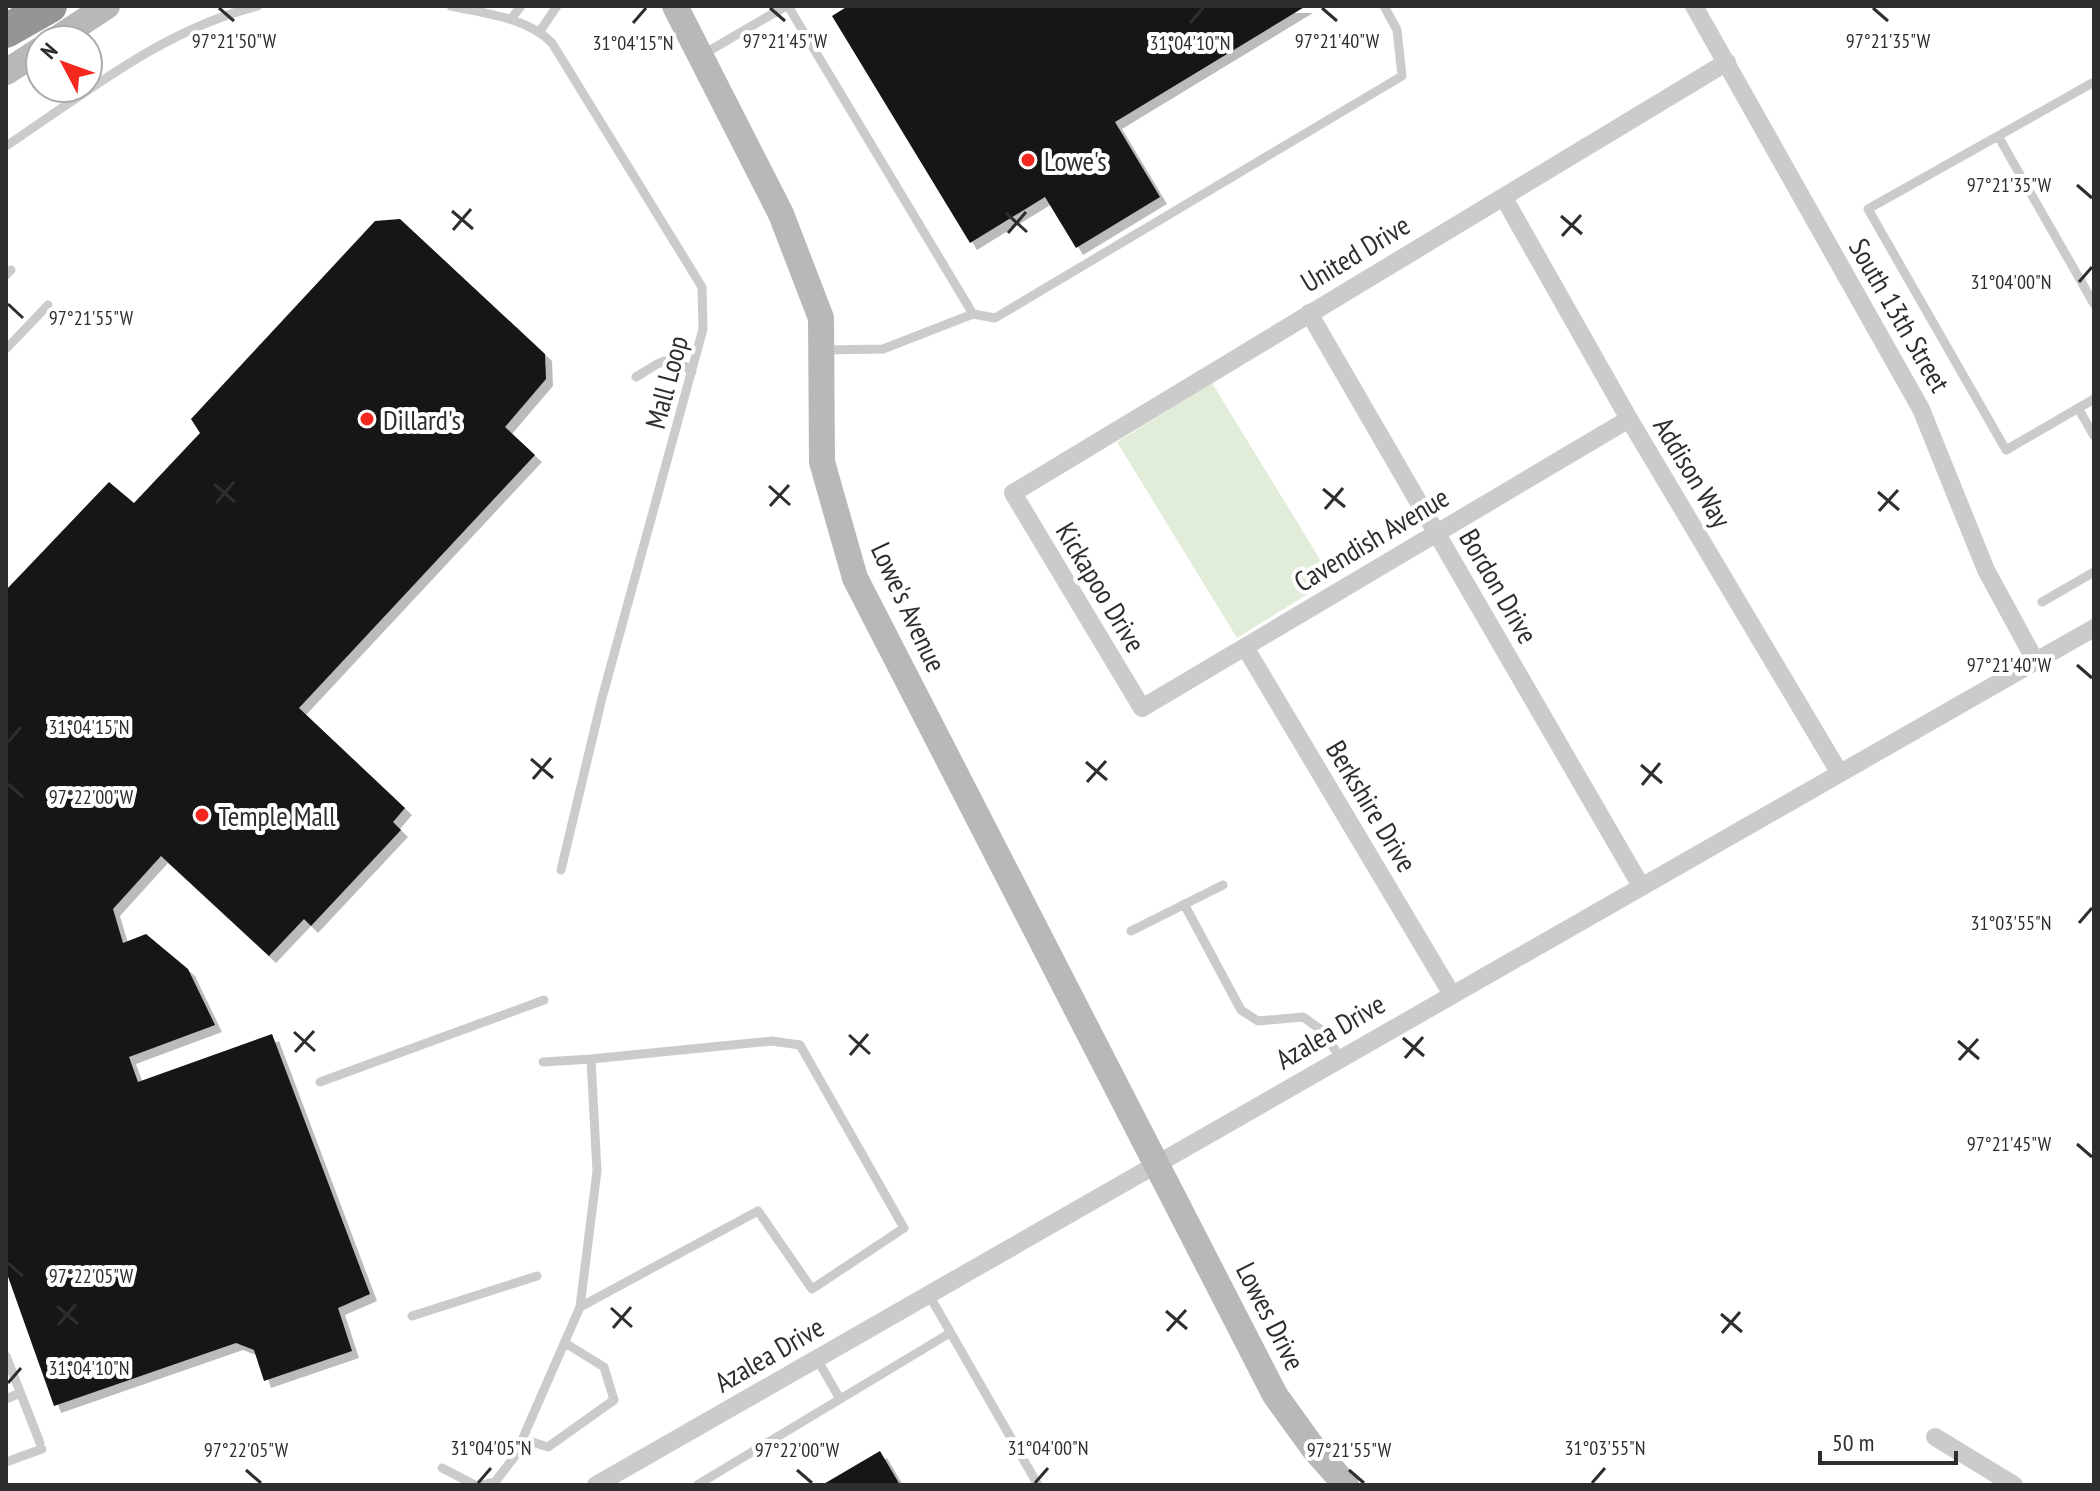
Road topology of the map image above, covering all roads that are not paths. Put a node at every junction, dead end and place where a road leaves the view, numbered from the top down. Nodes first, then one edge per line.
1 (50, 6) edge
2 (107, 6) edge
3 (258, 6) edge
4 (451, 6) edge
5 (521, 6) edge
6 (557, 6) edge
7 (675, 6) edge
8 (787, 6) edge
9 (1384, 6) edge
10 (1694, 6) edge
11 (772, 9) edge
12 (511, 19) junction
13 (79, 24) edge
14 (6, 31) edge
15 (540, 31) junction
16 (702, 55) junction
17 (24, 60) edge
18 (1727, 62) junction
19 (6, 72) edge
20 (2094, 82) edge
21 (1998, 136) junction
22 (6, 146) edge
23 (1504, 198) junction
24 (2094, 304) edge
25 (48, 305) dead end
26 (1309, 313) junction
27 (973, 314) junction
28 (6, 349) edge
29 (821, 350) junction
30 (692, 372) junction
31 (636, 377) dead end
32 (2094, 399) edge
33 (2078, 408) junction
34 (1629, 419) junction
35 (2094, 436) edge
36 (1013, 493) joint
37 (1435, 532) junction
38 (2094, 572) edge
39 (2042, 602) dead end
40 (2094, 628) edge
41 (1245, 647) junction
42 (2036, 662) junction
43 (1142, 708) joint
44 (1839, 772) junction
45 (561, 870) dead end
46 (1223, 885) dead end
47 (1641, 886) junction
48 (1184, 904) junction
49 (1131, 931) dead end
50 (1451, 993) junction
51 (544, 1000) dead end
52 (1341, 1058) junction
53 (591, 1059) junction
54 (543, 1062) dead end
55 (320, 1082) dead end
56 (1155, 1166) junction
57 (537, 1276) dead end
58 (929, 1295) junction
59 (580, 1307) junction
60 (412, 1316) dead end
61 (950, 1333) junction
62 (565, 1343) junction
63 (6, 1356) edge
64 (817, 1359) junction
65 (20, 1393) junction
66 (6, 1399) edge
67 (840, 1399) junction
68 (1935, 1437) dead end
69 (523, 1439) junction
70 (6, 1462) edge
71 (442, 1468) dead end
72 (475, 1485) edge
73 (482, 1485) edge
74 (596, 1485) edge
75 (697, 1485) edge
76 (1038, 1485) edge
77 (1346, 1485) edge
78 (2014, 1485) edge

1 - 14 highway
2 - 13 street
3 - 22 lane
4 - 12 lane
5 - 12 lane
6 - 15 lane
7 - 16 street, Lowe's Avenue
8 - 11 lane
8 - 27 lane
9 - 27 lane
10 - 18 street, South 13th Street
11 - 16 lane
12 - 15 lane
15 - 30 lane, Mall Loop
16 - 29 street, Lowe's Avenue
17 - 19 street
18 - 23 street, United Drive
18 - 42 street, South 13th Street
20 - 21 lane
21 - 24 lane
21 - 33 lane
23 - 26 street, United Drive
23 - 34 street, Addison Way
25 - 28 lane
26 - 36 street, United Drive
26 - 37 street, Bordon Drive
27 - 29 lane
29 - 56 street, Lowe's Avenue
30 - 31 lane
30 - 45 lane, Mall Loop
32 - 33 lane
33 - 35 lane
34 - 37 street, Cavendish Avenue
34 - 44 street, Addison Way
36 - 43 street, Kickapoo Drive
37 - 41 street, Cavendish Avenue
37 - 47 street, Bordon Drive
38 - 39 lane
40 - 42 street, Azalea Drive
41 - 43 street, Cavendish Avenue
41 - 50 street, Berkshire Drive
42 - 44 street, Azalea Drive
44 - 47 street, Azalea Drive
46 - 48 lane
47 - 50 street, Azalea Drive
48 - 49 lane
48 - 52 lane
50 - 52 street, Azalea Drive
51 - 55 lane
52 - 56 street, Azalea Drive
53 - 54 lane
53 - 59 lane
53 - 59 lane
56 - 58 street, Azalea Drive
56 - 77 street, Lowes Drive
57 - 60 lane
58 - 61 lane
58 - 64 street, Azalea Drive
59 - 62 lane
61 - 67 lane
61 - 76 lane
62 - 69 lane
62 - 69 lane
63 - 65 lane
64 - 67 lane
64 - 74 street, Azalea Drive
65 - 66 lane
65 - 70 lane
67 - 75 lane
68 - 78 street
69 - 73 lane
71 - 72 lane

